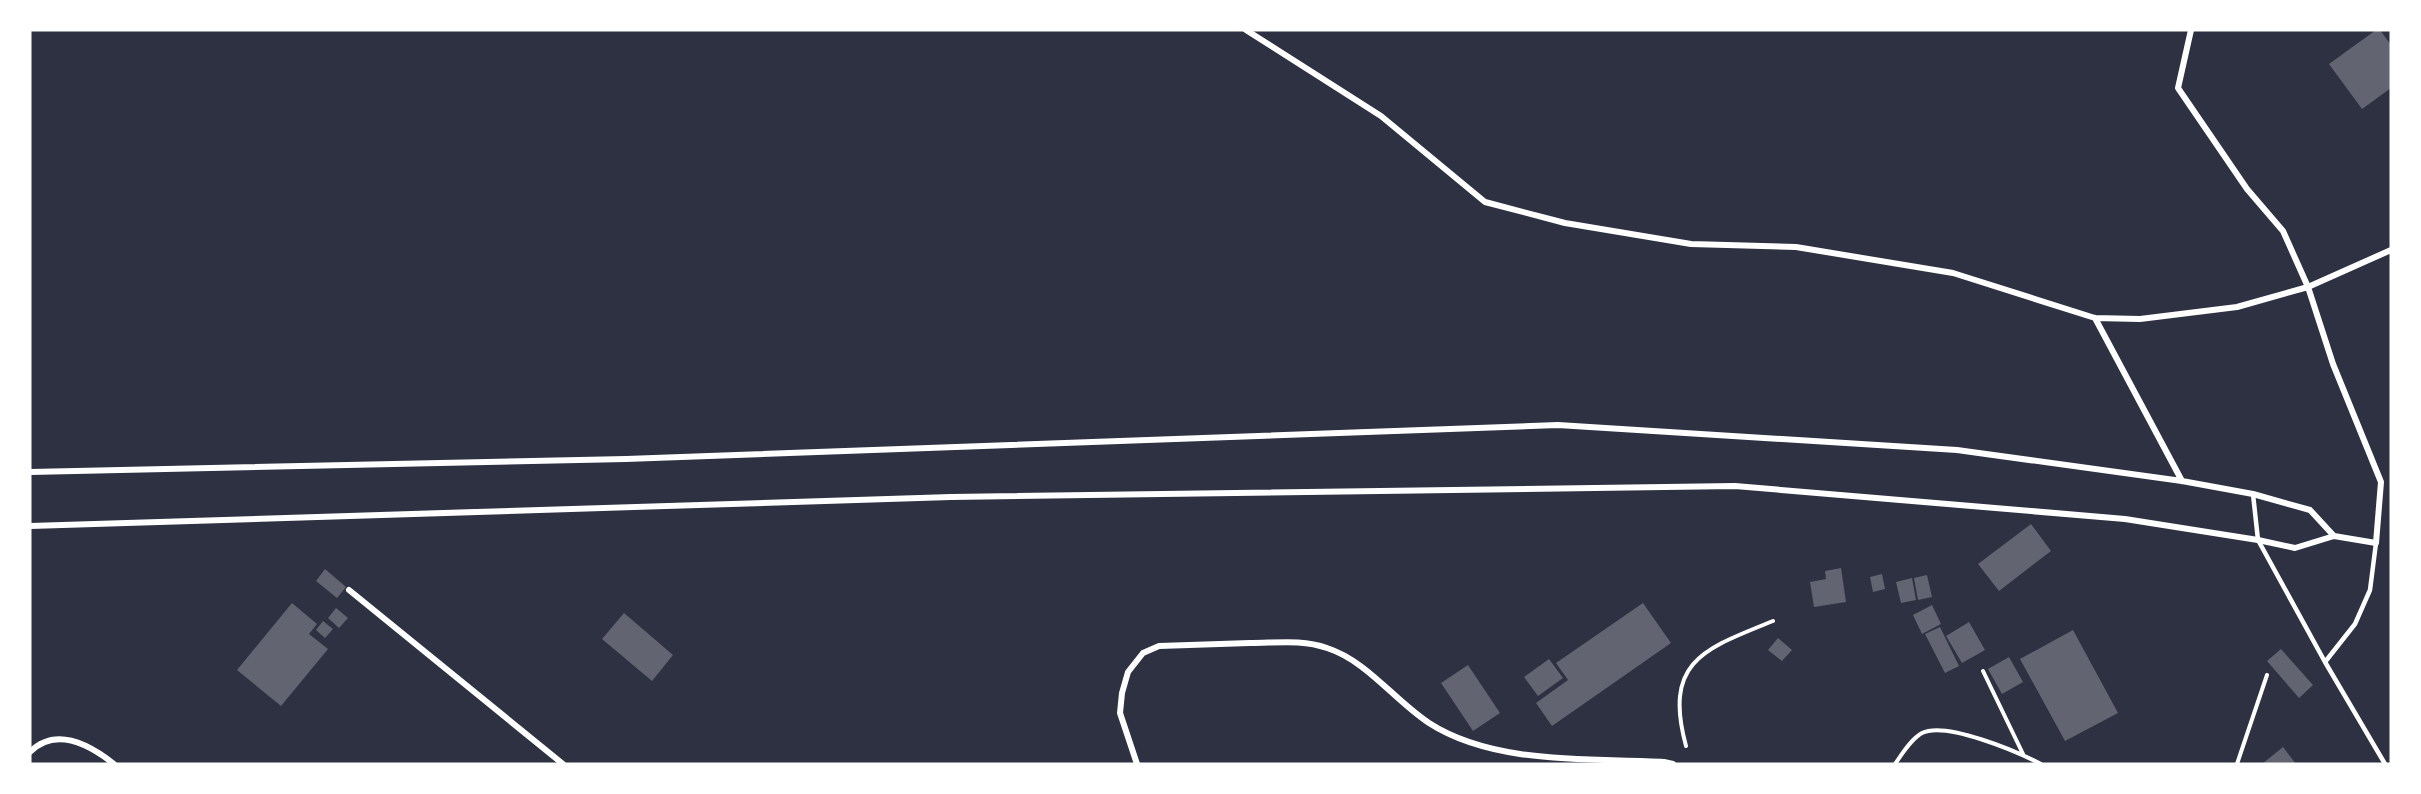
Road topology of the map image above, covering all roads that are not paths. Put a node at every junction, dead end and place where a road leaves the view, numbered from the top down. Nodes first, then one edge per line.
1 (1246, 30) edge
2 (2191, 30) edge
3 (2391, 250) edge
4 (2308, 288) junction
5 (2095, 318) junction
6 (30, 472) edge
7 (2182, 481) junction
8 (2253, 494) junction
9 (30, 526) edge
10 (2334, 536) junction
11 (2258, 540) junction
12 (2376, 543) junction
13 (349, 590) dead end
14 (2325, 662) junction
15 (30, 752) edge
16 (114, 764) edge
17 (563, 764) edge
18 (1137, 764) edge
19 (1673, 764) edge
20 (2385, 764) edge

1 - 5 street
2 - 4 street
3 - 4 street
4 - 5 street
4 - 12 street
5 - 7 street
6 - 7 street
7 - 8 street
8 - 10 street
8 - 11 lane
9 - 11 street
10 - 11 street
10 - 12 street
11 - 14 lane
12 - 14 lane
13 - 17 street
14 - 20 lane
15 - 16 street
18 - 19 street

